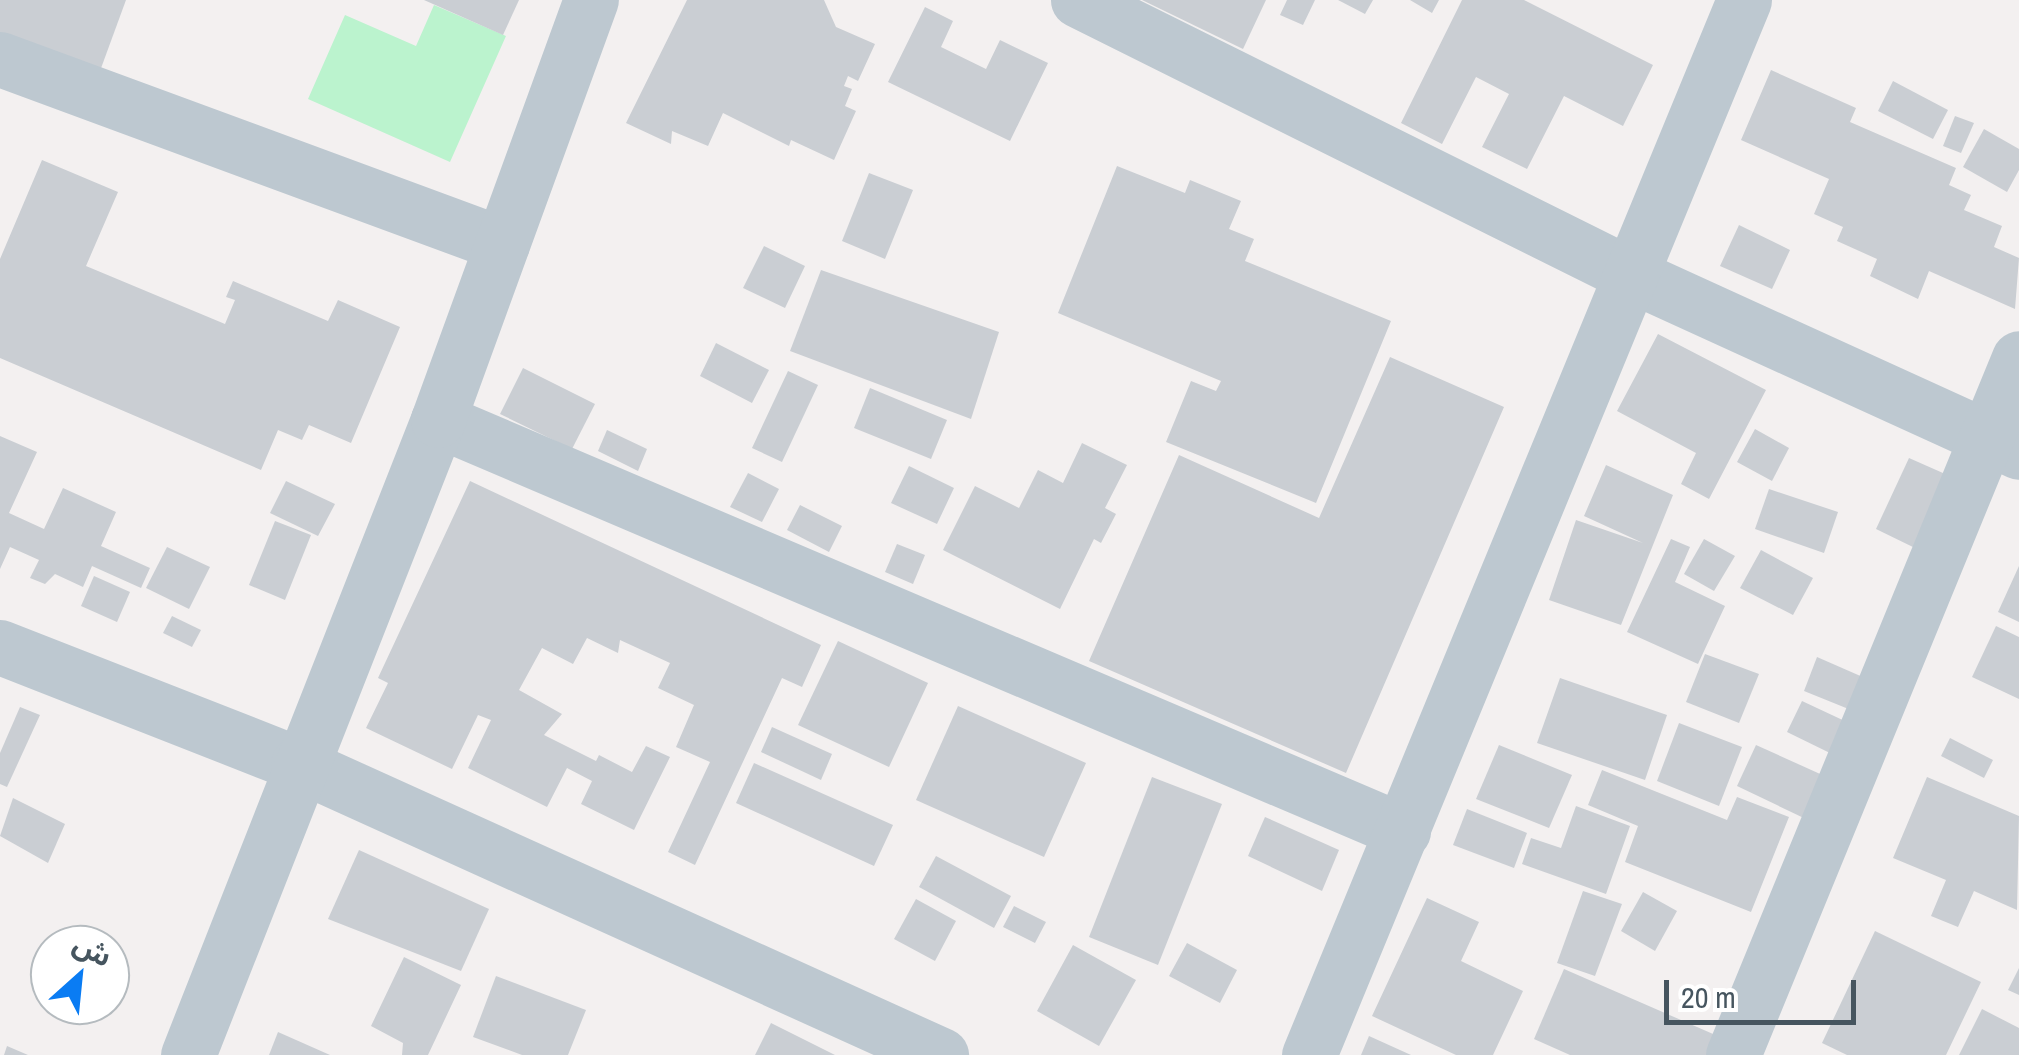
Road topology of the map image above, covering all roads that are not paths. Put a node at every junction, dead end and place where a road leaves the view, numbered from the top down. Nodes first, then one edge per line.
1 (591, 0) edge
2 (1078, 0) edge
3 (1744, 0) edge
4 (0, 59) edge
5 (502, 244) junction
6 (1631, 275) junction
7 (2019, 358) edge
8 (438, 420) junction
9 (2002, 444) edge
10 (0, 647) edge
11 (298, 764) junction
12 (1403, 831) junction
13 (188, 1055) edge
14 (942, 1055) edge
15 (1309, 1055) edge
16 (1732, 1055) edge

1 - 5 street
2 - 6 street
3 - 6 street
4 - 5 street
5 - 8 street
6 - 9 street
6 - 12 street
7 - 9 street
8 - 11 street
8 - 12 street
9 - 16 street
10 - 11 street
11 - 13 street
11 - 14 street
12 - 15 street

